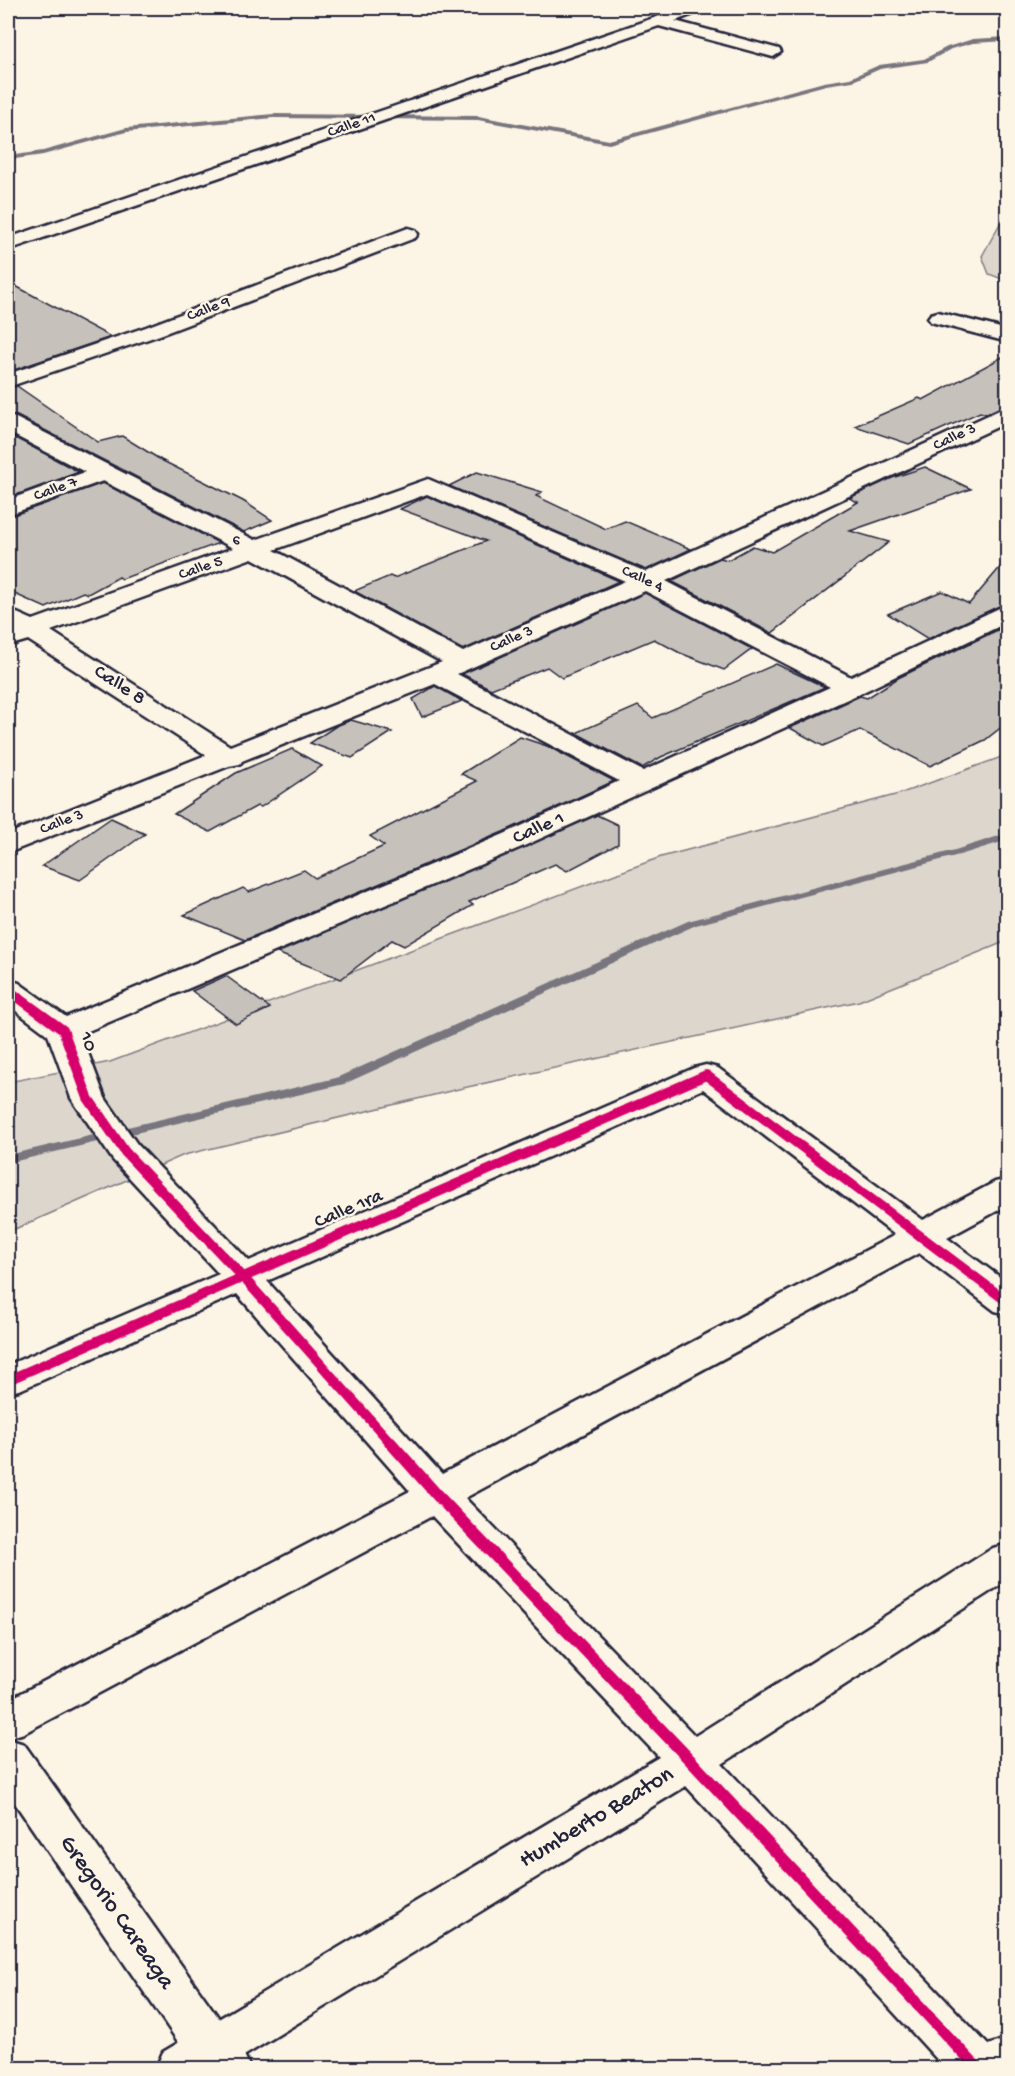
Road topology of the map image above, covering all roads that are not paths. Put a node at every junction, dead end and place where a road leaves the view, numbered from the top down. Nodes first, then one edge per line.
1 (697, 8) edge
2 (658, 21) junction
3 (773, 52) dead end
4 (408, 234) dead end
5 (8, 244) edge
6 (938, 318) dead end
7 (1008, 336) edge
8 (8, 381) edge
9 (1008, 413) edge
10 (8, 423) edge
11 (104, 473) junction
12 (428, 486) joint
13 (8, 507) edge
14 (255, 550) junction
15 (646, 581) junction
16 (1008, 612) edge
17 (8, 614) edge
18 (19, 634) edge
19 (462, 662) junction
20 (436, 674) junction
21 (851, 687) junction
22 (230, 758) junction
23 (642, 782) junction
24 (8, 844) edge
25 (8, 990) edge
26 (63, 1030) junction
27 (1008, 1190) edge
28 (918, 1237) junction
29 (242, 1276) junction
30 (1008, 1302) edge
31 (8, 1380) edge
32 (437, 1495) junction
33 (1008, 1560) edge
34 (8, 1720) edge
35 (8, 1757) edge
36 (691, 1761) junction
37 (1008, 2060) edge
38 (206, 2062) edge
39 (977, 2068) edge
40 (996, 2068) edge

1 - 2 street, Calle 11
2 - 3 street
2 - 5 street, Calle 11
4 - 8 street, Calle 9
6 - 7 street
9 - 15 street, Calle 3
10 - 11 street, 6
11 - 13 street, Calle 7
11 - 14 street, 6
12 - 14 street, Calle 5
12 - 15 street, Calle 4
14 - 18 street, Calle 5
14 - 19 street, 6
15 - 19 street, Calle 3
15 - 21 street, Calle 4
16 - 21 street, Calle 1
17 - 18 street, Calle 8
18 - 22 street, Calle 8
19 - 20 street, Calle 3
20 - 22 street, Calle 3
20 - 23 street
21 - 23 street, Calle 1
22 - 24 street, Calle 3
23 - 26 street, Calle 1
25 - 26 street, 10
26 - 29 street, 10
27 - 28 street
28 - 29 street, Calle 1ra
28 - 30 street
28 - 32 street
29 - 31 street, Calle 1ra
29 - 32 street, 10
32 - 34 street
32 - 36 street, 10
33 - 36 street, Humberto Beaton
35 - 38 street, Gregorio Careaga
36 - 38 street, Humberto Beaton
36 - 39 street, 10
37 - 40 street

